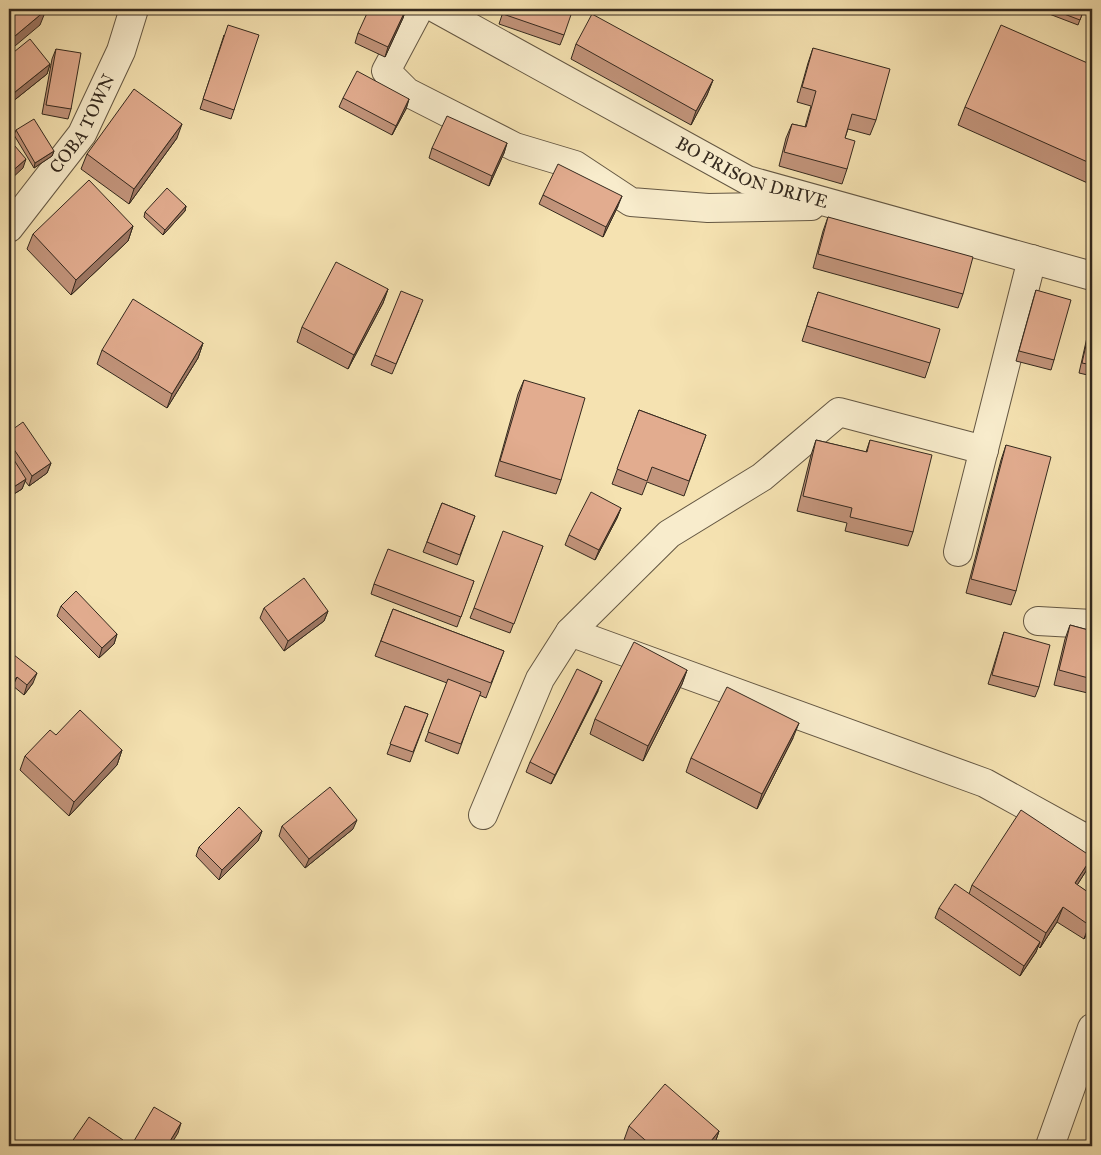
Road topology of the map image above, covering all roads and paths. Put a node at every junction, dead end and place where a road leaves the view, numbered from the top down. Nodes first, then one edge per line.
1 (134, 9) edge
2 (419, 9) edge
3 (438, 9) edge
4 (842, 206) junction
5 (9, 228) edge
6 (1032, 260) junction
7 (1092, 276) edge
8 (984, 450) junction
9 (958, 552) dead end
10 (1038, 621) dead end
11 (1092, 624) edge
12 (570, 632) junction
13 (483, 815) dead end
14 (1092, 842) edge
15 (1092, 1028) edge
16 (1050, 1146) edge

1 - 5 street, COBA TOWN
2 - 4 street
3 - 4 street, BO PRISON DRIVE
4 - 6 street, BO PRISON DRIVE
6 - 7 street, BO PRISON DRIVE
6 - 8 street
8 - 9 street
8 - 12 street
10 - 11 street
12 - 13 street
12 - 14 street
15 - 16 street

